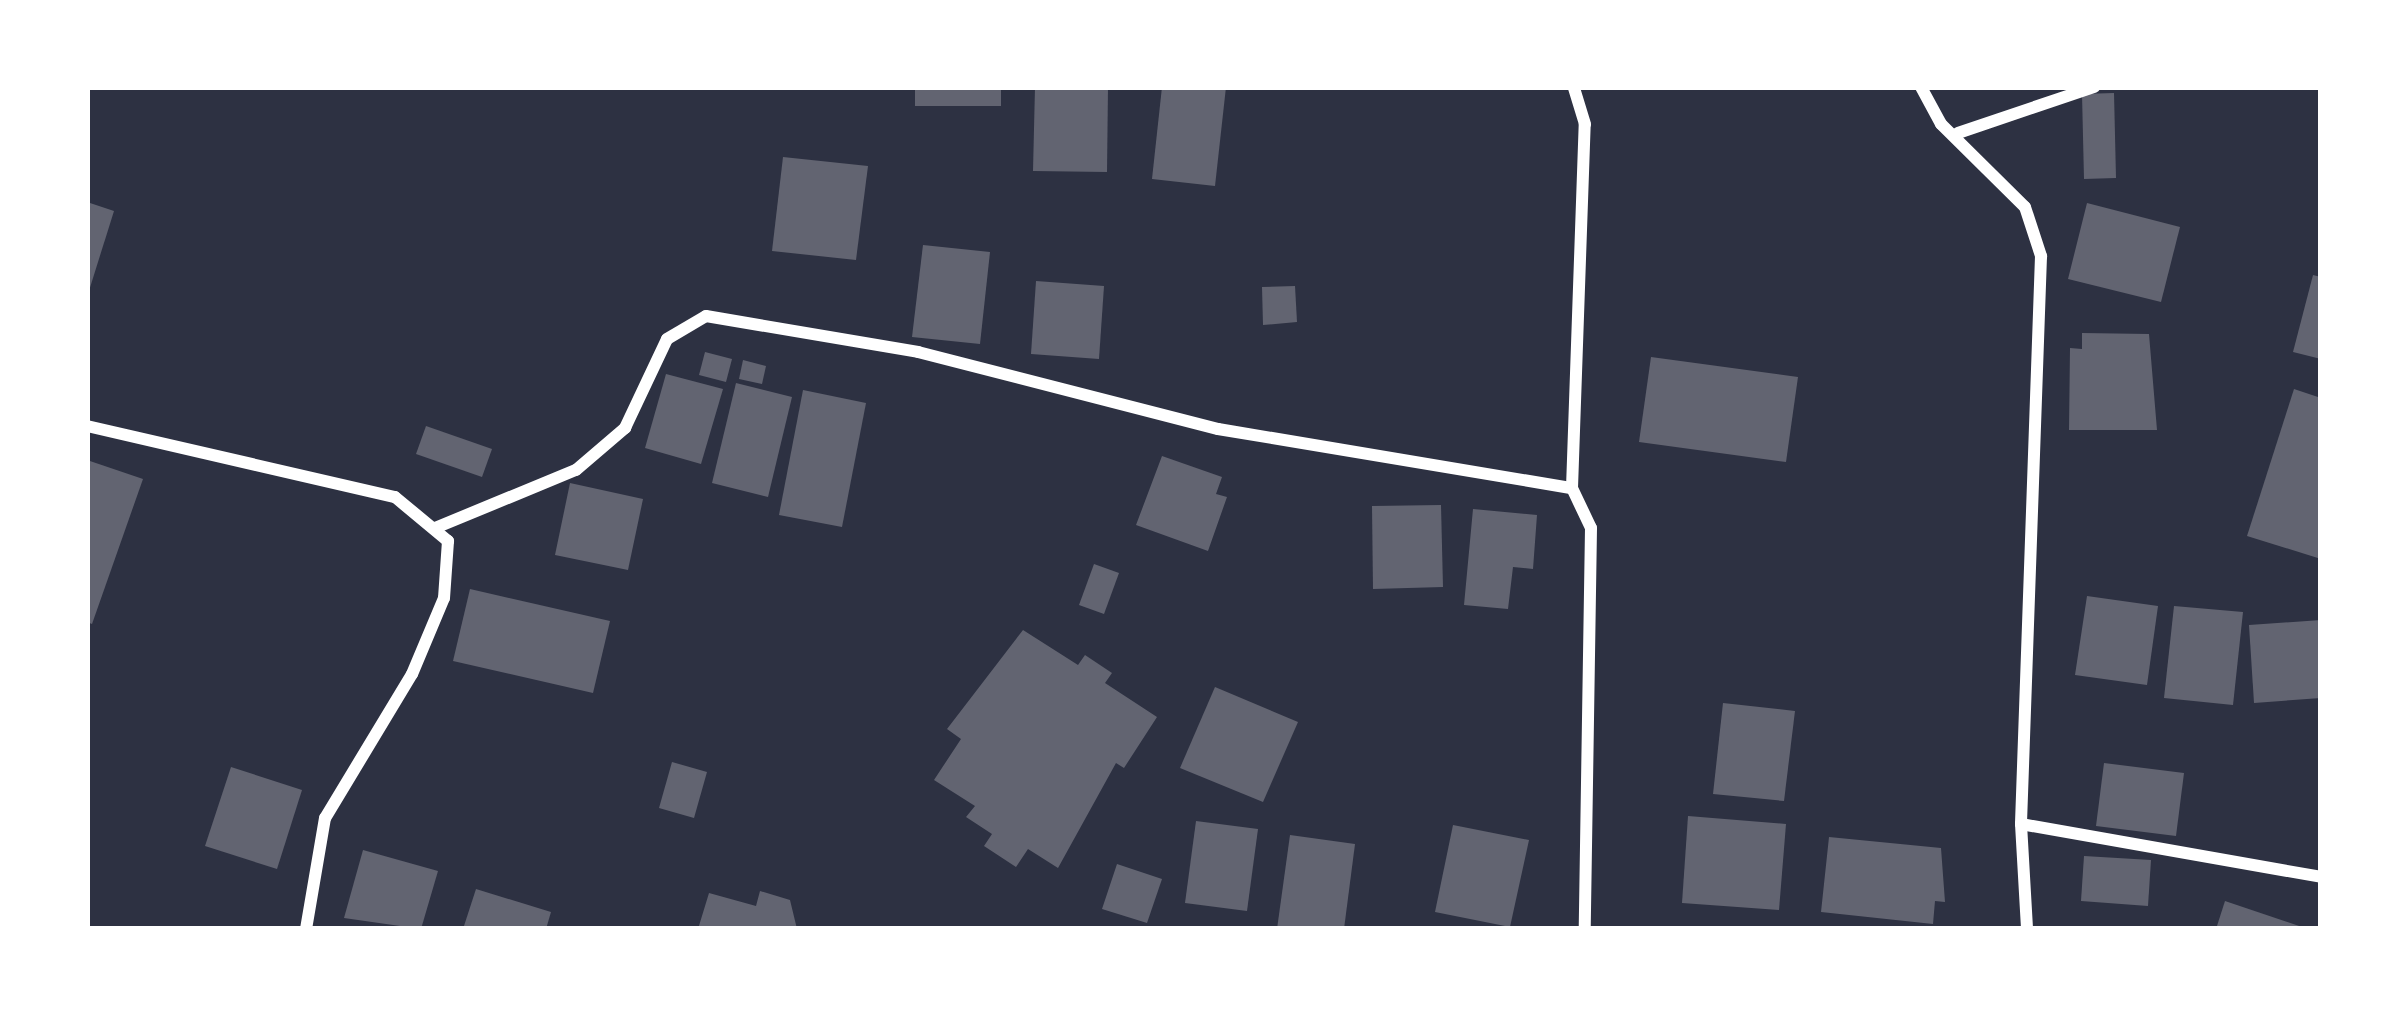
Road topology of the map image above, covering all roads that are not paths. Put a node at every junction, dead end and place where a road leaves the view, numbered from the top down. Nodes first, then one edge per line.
1 (1574, 87) edge
2 (1921, 87) edge
3 (2094, 87) edge
4 (1958, 133) junction
5 (87, 426) edge
6 (1572, 488) junction
7 (435, 528) junction
8 (2020, 824) junction
9 (2321, 877) edge
10 (306, 929) edge
11 (1585, 929) edge
12 (2027, 929) edge

1 - 6 street
2 - 4 street
3 - 4 street
4 - 8 street
5 - 7 street
6 - 7 street
6 - 11 street
7 - 10 street
8 - 9 street
8 - 12 street

